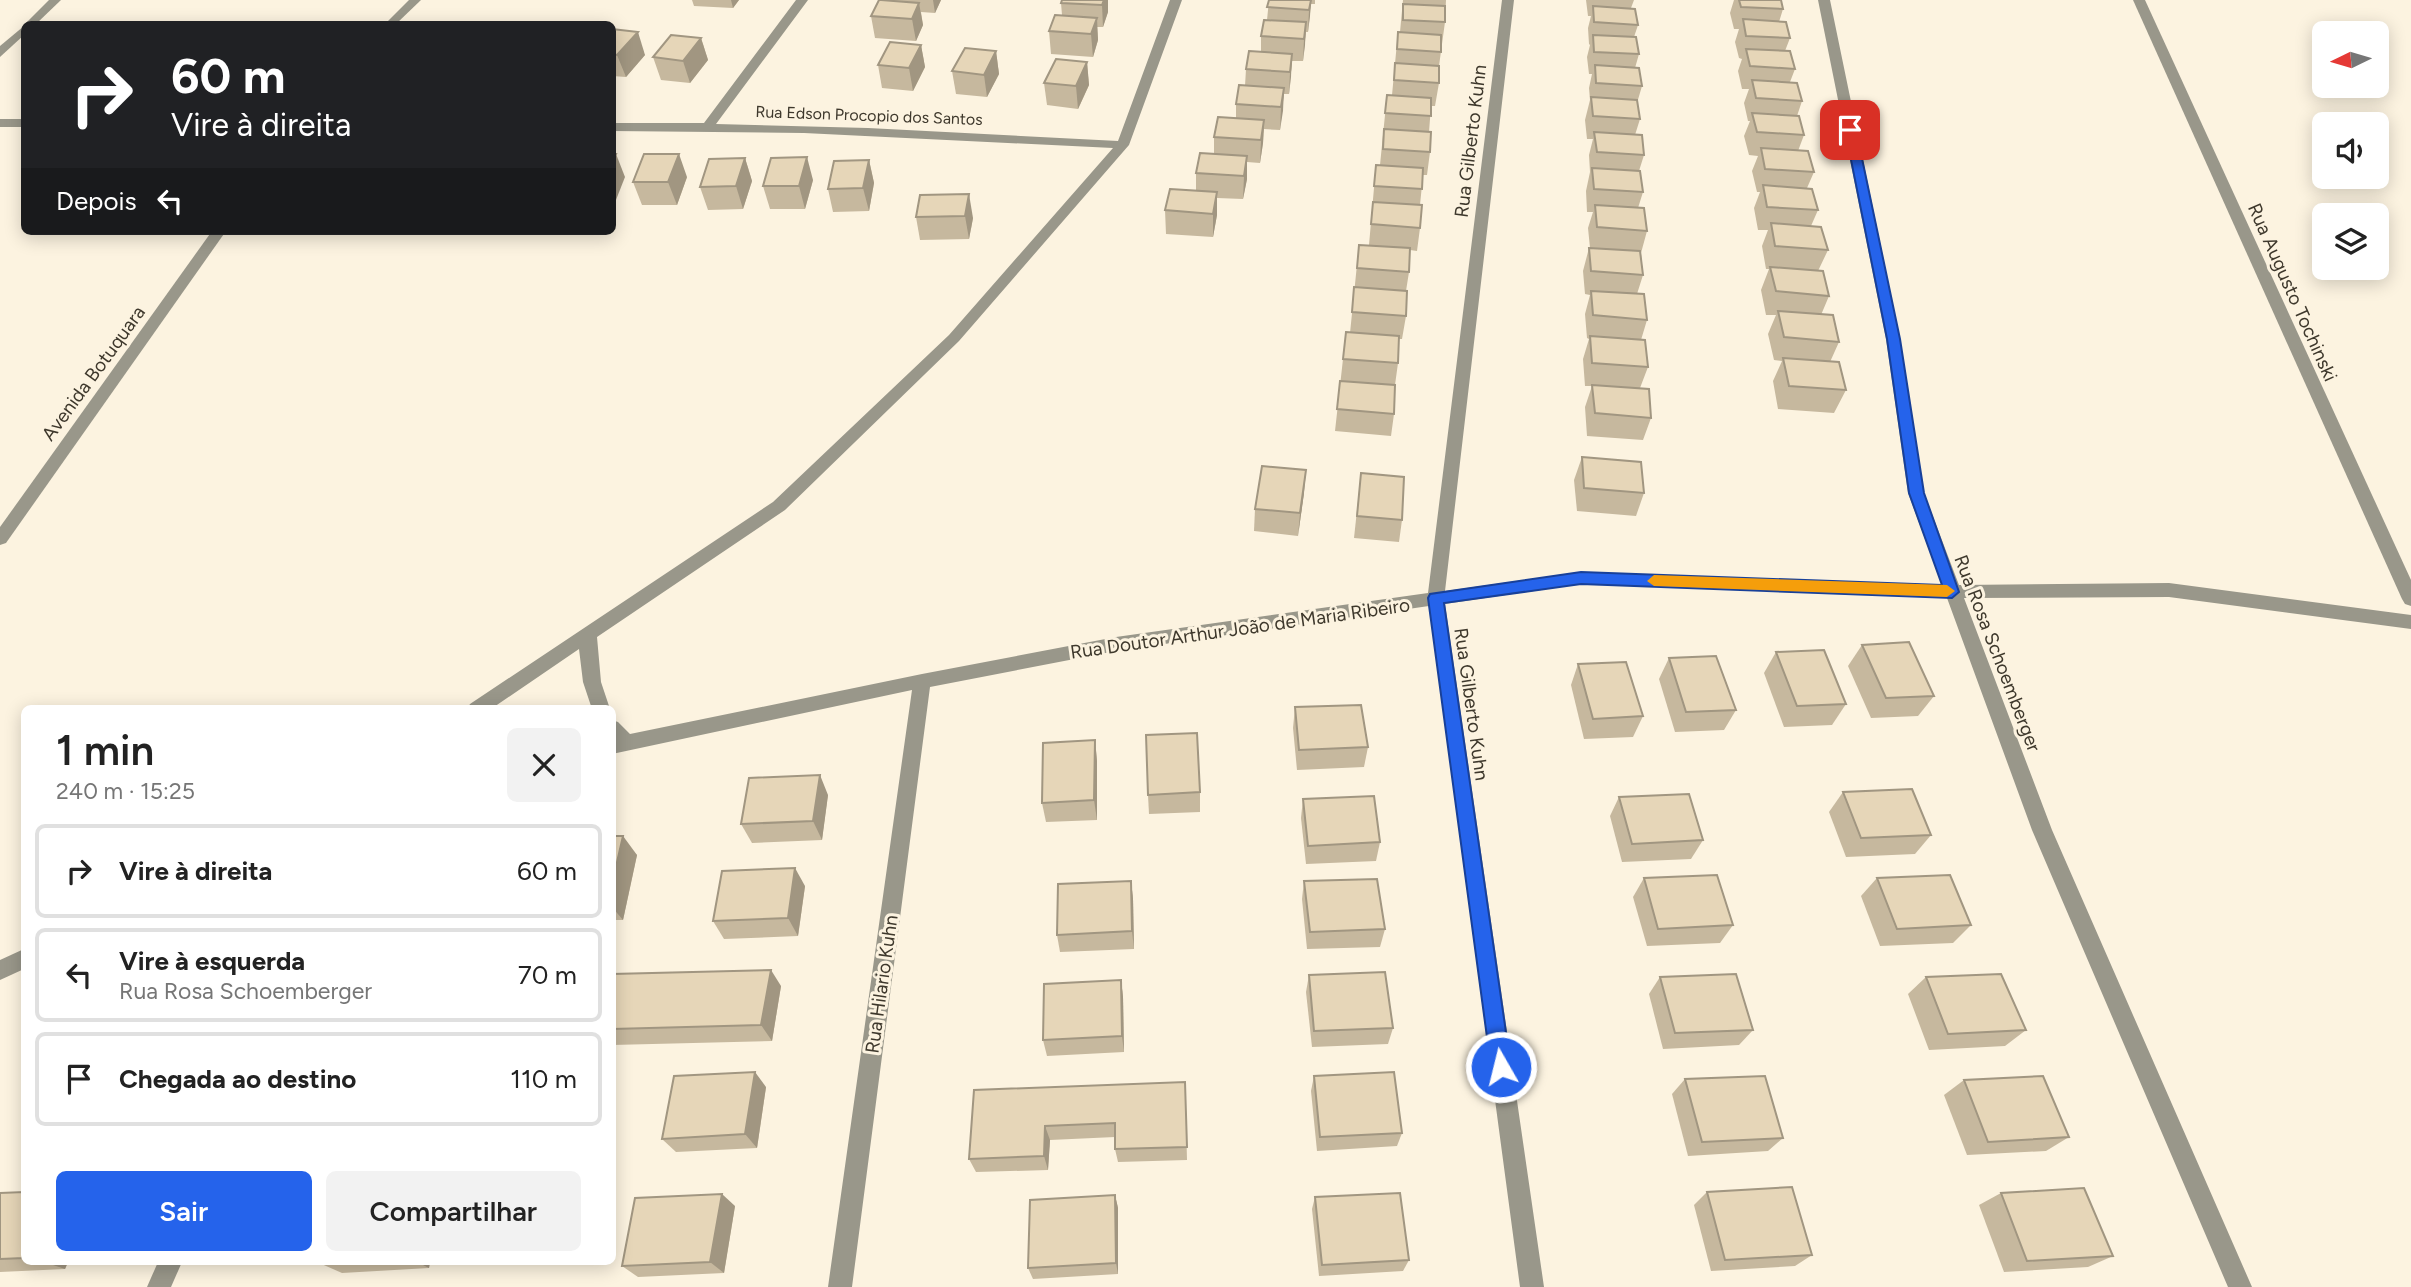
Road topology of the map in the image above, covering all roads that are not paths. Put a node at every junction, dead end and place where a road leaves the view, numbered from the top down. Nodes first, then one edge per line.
1 (55, 0) edge
2 (415, 0) edge
3 (802, 0) edge
4 (1176, 0) edge
5 (1508, 0) edge
6 (1824, 0) edge
7 (2139, 0) edge
8 (33, 21) edge
9 (393, 21) edge
10 (21, 32) edge
11 (0, 53) edge
12 (0, 123) edge
13 (21, 123) edge
14 (708, 126) junction
15 (616, 127) edge
16 (1123, 145) junction
17 (216, 235) edge
18 (0, 539) edge
19 (1952, 592) junction
20 (1436, 598) junction
21 (2411, 599) edge
22 (2411, 622) edge
23 (588, 634) junction
24 (922, 681) junction
25 (483, 705) edge
26 (599, 705) edge
27 (619, 744) edge
28 (21, 960) edge
29 (0, 970) edge
30 (169, 1265) edge
31 (159, 1287) edge
32 (840, 1287) edge
33 (1532, 1287) edge
34 (2241, 1287) edge

1 - 8 street
2 - 9 street
3 - 14 street
4 - 16 street
5 - 20 street, Rua Gilberto Kuhn
6 - 19 street, Rua Rosa Schoemberger
7 - 21 street, Rua Augusto Tochinski
10 - 11 street
12 - 13 street
14 - 15 street, Rua Edson Procopio dos Santos
14 - 16 street, Rua Edson Procopio dos Santos
16 - 23 street
17 - 18 street, Avenida Botuquara
19 - 20 street, Rua Doutor Arthur João de Maria Ribeiro
19 - 22 street, Rua Doutor Arthur João de Maria Ribeiro
19 - 34 street, Rua Rosa Schoemberger
20 - 24 street, Rua Doutor Arthur João de Maria Ribeiro
20 - 33 street, Rua Gilberto Kuhn
23 - 25 street
23 - 26 street
24 - 27 street, Rua Doutor Arthur João de Maria Ribeiro
24 - 32 street, Rua Hilario Kuhn
28 - 29 street
30 - 31 street

